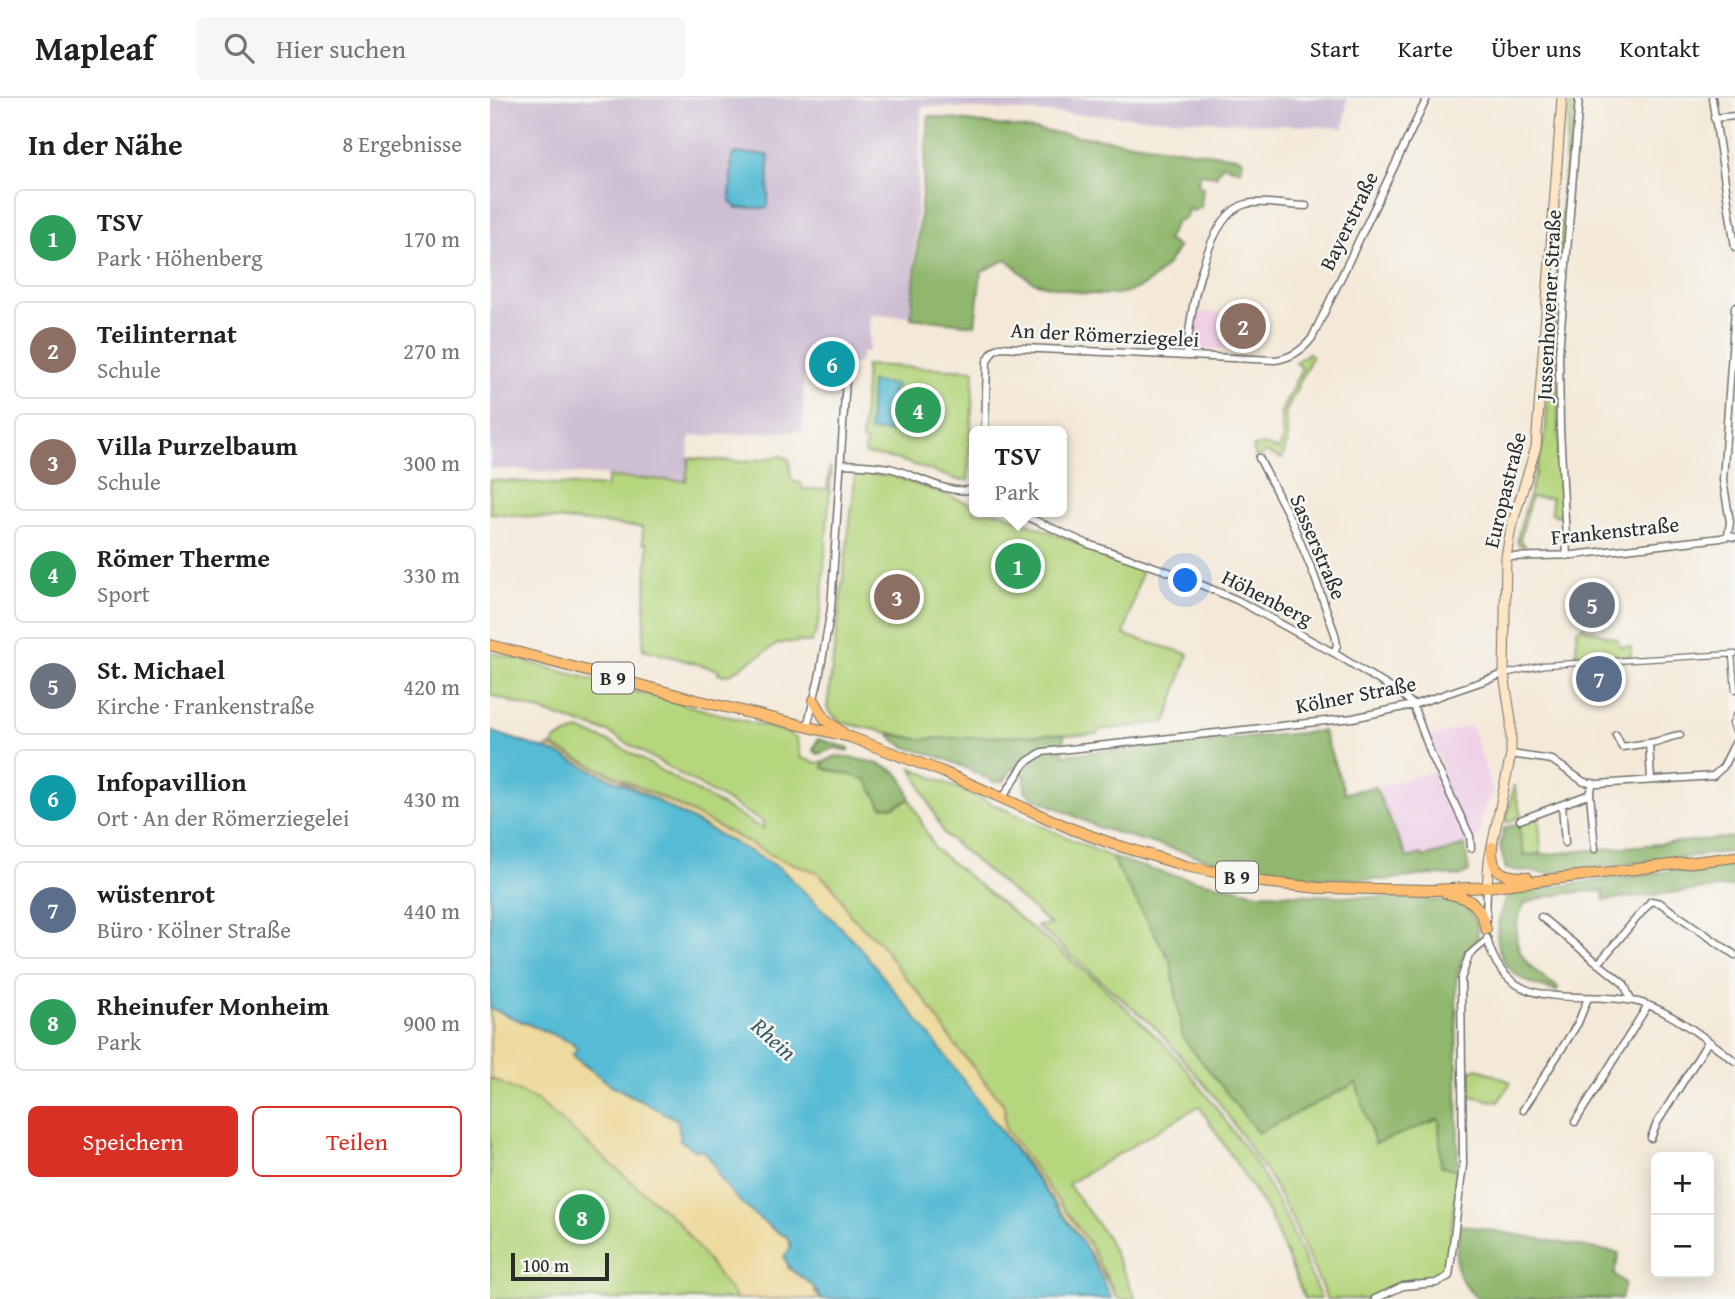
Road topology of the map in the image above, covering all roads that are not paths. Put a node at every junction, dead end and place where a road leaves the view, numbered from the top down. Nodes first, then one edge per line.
1 (1427, 98) edge
2 (1562, 98) edge
3 (1579, 98) edge
4 (1712, 98) edge
5 (1735, 116) edge
6 (1714, 118) junction
7 (1306, 206) dead end
8 (1735, 247) edge
9 (1735, 307) edge
10 (1296, 354) joint
11 (1187, 356) junction
12 (847, 364) dead end
13 (985, 426) edge
14 (1726, 445) junction
15 (1735, 447) edge
16 (1259, 457) dead end
17 (842, 464) junction
18 (969, 490) edge
19 (1028, 517) edge
20 (1731, 537) edge
21 (1735, 543) edge
22 (1567, 556) junction
23 (1506, 557) junction
24 (490, 645) edge
25 (1334, 653) junction
26 (1734, 655) edge
27 (1504, 674) junction
28 (1735, 690) edge
29 (814, 700) junction
30 (1413, 705) junction
31 (1735, 716) edge
32 (807, 727) junction
33 (1735, 732) edge
34 (1616, 735) dead end
35 (1681, 735) dead end
36 (849, 737) junction
37 (1649, 743) junction
38 (1735, 743) edge
39 (1511, 754) junction
40 (1651, 780) junction
41 (1592, 783) junction
42 (1590, 794) junction
43 (1002, 799) junction
44 (1562, 805) junction
45 (1520, 820) dead end
46 (1565, 843) dead end
47 (1492, 847) junction
48 (1471, 848) dead end
49 (1595, 849) dead end
50 (1735, 856) edge
51 (1545, 880) junction
52 (1487, 887) junction
53 (1432, 891) junction
54 (1541, 917) dead end
55 (1487, 935) junction
56 (1735, 955) edge
57 (1598, 964) junction
58 (1588, 998) junction
59 (1631, 1000) junction
60 (1648, 1005) junction
61 (1707, 1042) junction
62 (1735, 1061) edge
63 (1523, 1110) dead end
64 (1575, 1122) dead end
65 (1651, 1139) dead end
66 (1375, 1299) edge

1 - 10 street, Bayerstraße
2 - 23 main road, Europastraße
3 - 22 street, Jussenhovener Straße
4 - 6 street
5 - 6 street
6 - 8 street
7 - 11 street
9 - 14 street
10 - 11 street, An der Römerziegelei
11 - 13 street, An der Römerziegelei
12 - 17 street
14 - 15 street
14 - 20 street
16 - 25 street, Sasserstraße
17 - 18 street
17 - 29 street
19 - 25 street, Höhenberg
20 - 21 street
20 - 22 street, Frankenstraße
22 - 23 street, Frankenstraße
23 - 27 main road, Europastraße
24 - 32 main road, B 9
25 - 30 street, Höhenberg
26 - 27 street, Kölner Straße
26 - 28 street
27 - 30 street, Kölner Straße
27 - 39 main road, Europastraße
29 - 32 street
29 - 36 main road
30 - 43 street, Kölner Straße
30 - 48 street
31 - 33 street
32 - 36 main road, B 9
34 - 37 street
35 - 37 street
36 - 43 main road, B 9
37 - 40 street
38 - 40 street
39 - 41 street
39 - 47 main road, Europastraße
40 - 41 street
41 - 42 street
42 - 44 street
42 - 49 street
43 - 53 main road, B 9
44 - 45 street
44 - 46 street
47 - 51 main road
47 - 52 main road, Europastraße
50 - 51 main road, B 9
51 - 52 main road, B 9
52 - 53 main road, B 9
52 - 55 street
53 - 55 main road
54 - 57 street
55 - 58 street
55 - 66 street
56 - 57 street
57 - 59 street
58 - 59 street
58 - 63 street
59 - 60 street
60 - 61 street
60 - 64 street
61 - 62 street
61 - 65 street

